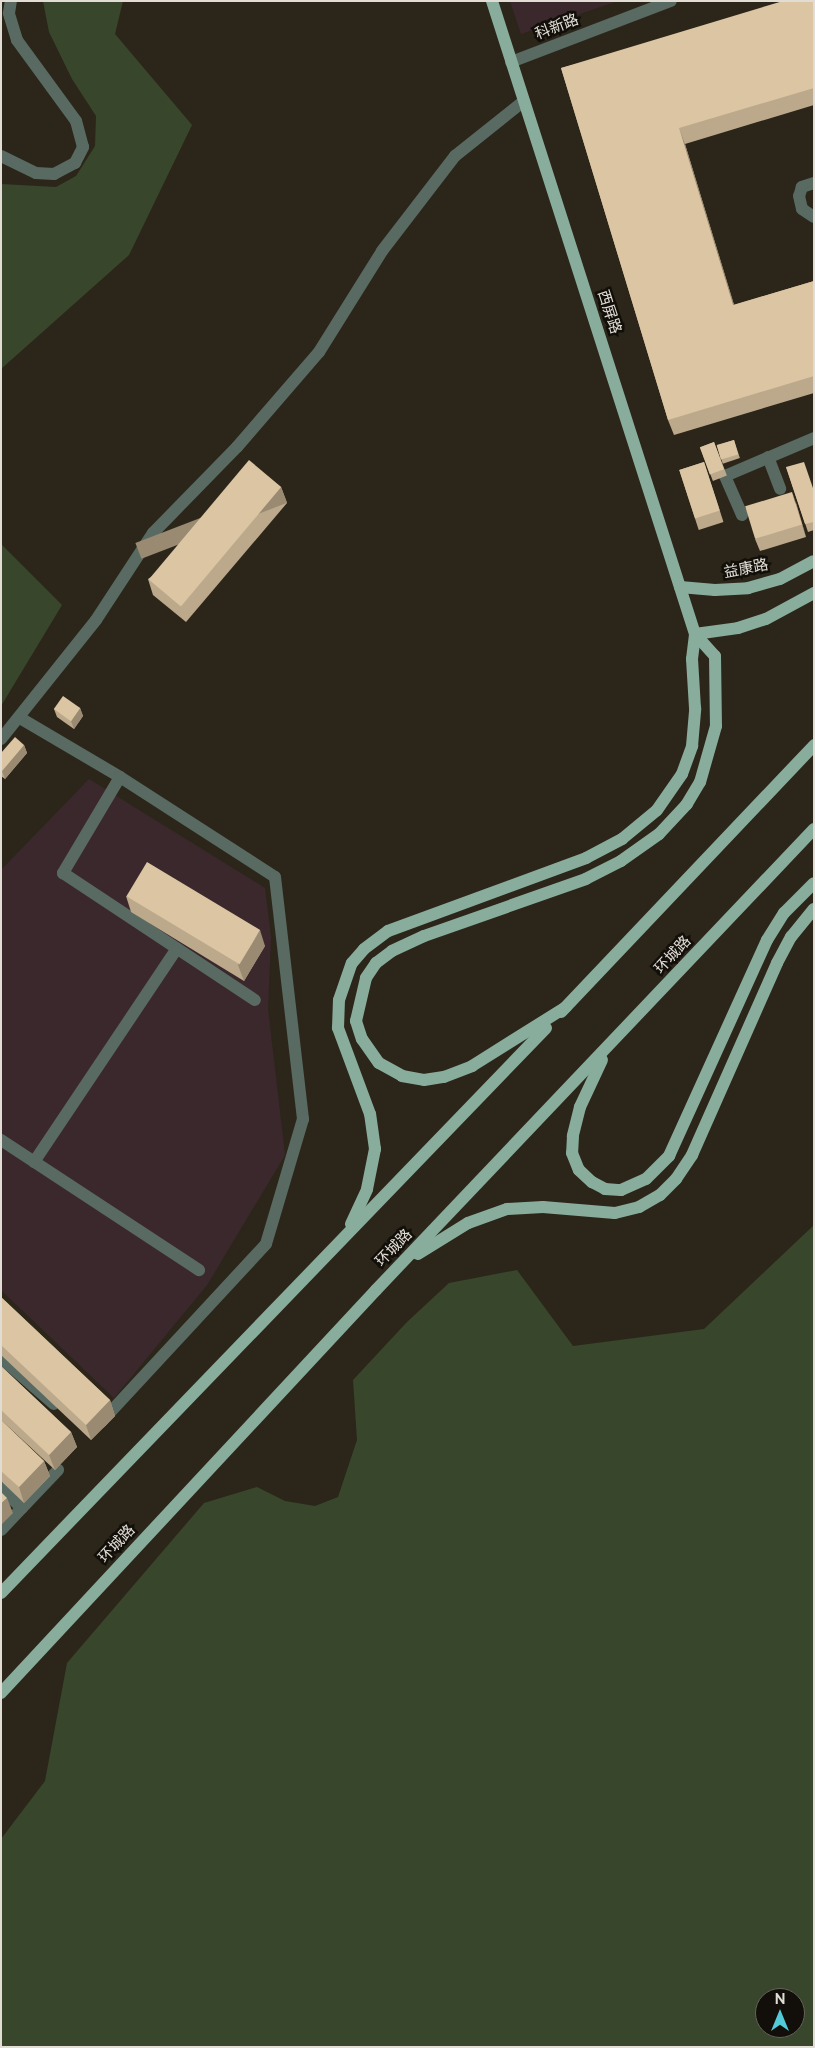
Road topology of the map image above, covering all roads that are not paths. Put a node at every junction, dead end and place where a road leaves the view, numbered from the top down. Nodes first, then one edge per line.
1 (11, 1) edge
2 (492, 1) edge
3 (671, 1) edge
4 (511, 62) junction
5 (524, 101) junction
6 (1, 156) edge
7 (814, 183) edge
8 (814, 217) edge
9 (814, 438) edge
10 (768, 458) junction
11 (780, 489) dead end
12 (742, 515) dead end
13 (814, 560) edge
14 (680, 587) junction
15 (814, 593) edge
16 (695, 634) junction
17 (20, 718) junction
18 (1, 739) edge
19 (814, 745) edge
20 (120, 778) junction
21 (814, 829) edge
22 (814, 883) edge
23 (814, 909) edge
24 (177, 948) junction
25 (255, 1000) dead end
26 (566, 1007) junction
27 (611, 1044) junction
28 (1, 1140) edge
29 (34, 1162) junction
30 (344, 1238) junction
31 (199, 1270) dead end
32 (392, 1273) junction
33 (1, 1358) edge
34 (67, 1416) edge
35 (89, 1435) edge
36 (58, 1470) dead end
37 (1, 1488) edge
38 (22, 1508) junction
39 (1, 1530) edge
40 (1, 1593) edge
41 (1, 1693) edge

1 - 6 street
2 - 4 main road, 西屏路
3 - 4 street, 科新路
4 - 5 main road, 西屏路
5 - 14 main road, 西屏路
5 - 17 street
7 - 8 street
9 - 10 street
10 - 11 street
10 - 12 street
13 - 14 main road, 益康路
14 - 16 main road, 西屏路
15 - 16 main road
16 - 26 main road
16 - 30 main road
17 - 18 street
17 - 20 street
19 - 26 main road
20 - 24 street
20 - 35 street
21 - 27 main road, 环城路
22 - 27 main road
23 - 32 main road
24 - 25 street
24 - 29 street
26 - 30 main road
27 - 32 main road, 环城路
28 - 29 street
29 - 31 street
30 - 40 main road
32 - 41 main road, 环城路
33 - 34 street
36 - 38 street
37 - 38 street
38 - 39 street

